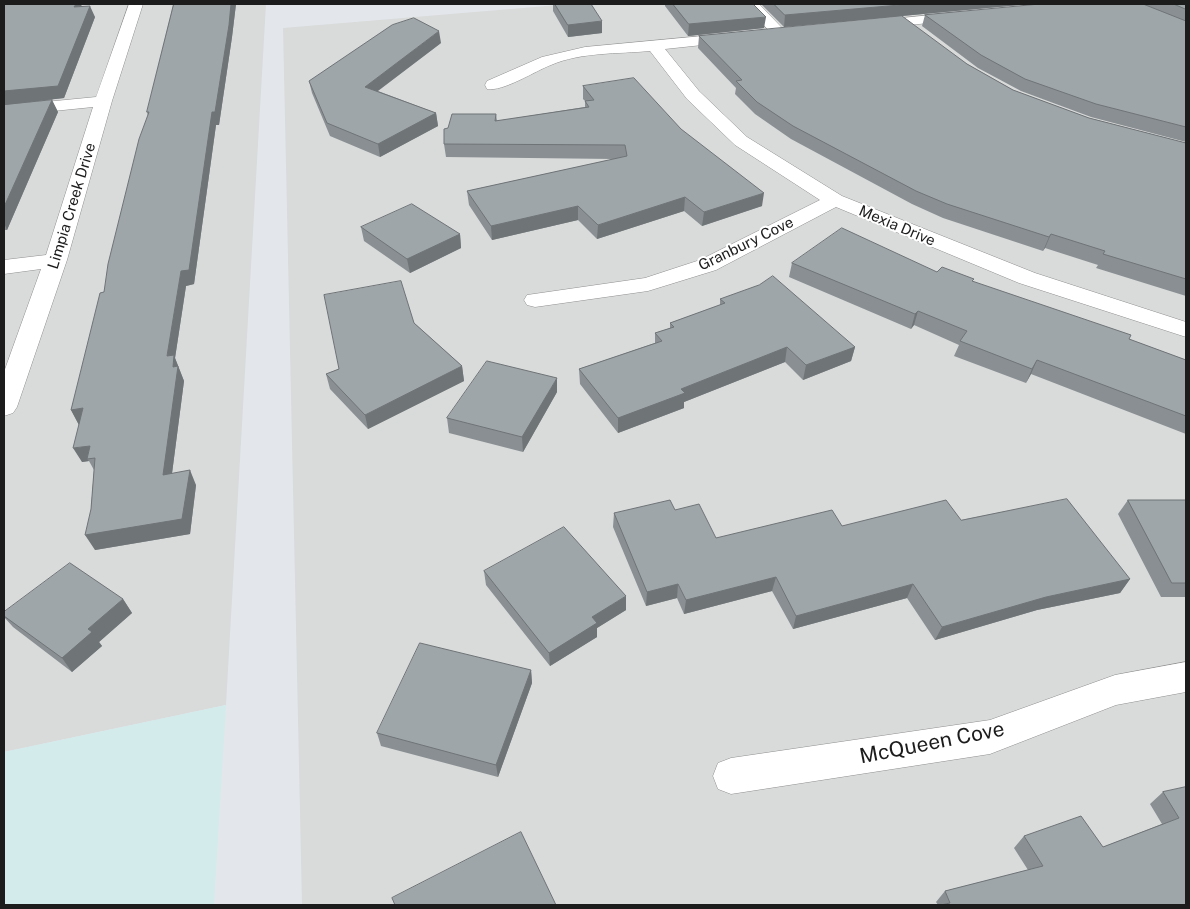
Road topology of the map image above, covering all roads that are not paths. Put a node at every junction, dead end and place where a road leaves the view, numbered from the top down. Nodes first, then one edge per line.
1 (136, 4) edge
2 (751, 4) edge
3 (972, 15) edge
4 (904, 22) junction
5 (856, 26) edge
6 (798, 32) edge
7 (779, 33) junction
8 (927, 39) edge
9 (654, 46) junction
10 (493, 84) dead end
11 (103, 101) junction
12 (4, 111) edge
13 (836, 200) junction
14 (56, 260) junction
15 (4, 267) edge
16 (535, 300) dead end
17 (1186, 330) edge
18 (4, 407) edge
19 (1186, 677) edge
20 (732, 776) dead end

1 - 11 street, Limpia Creek Drive
2 - 7 street
3 - 4 street
4 - 5 street
4 - 8 street
6 - 7 street
7 - 9 street
9 - 10 street
9 - 13 street, Mexia Drive
11 - 12 street
11 - 14 street, Limpia Creek Drive
13 - 16 street, Granbury Cove
13 - 17 street, Mexia Drive
14 - 15 street
14 - 18 street, Limpia Creek Drive
19 - 20 street, McQueen Cove

